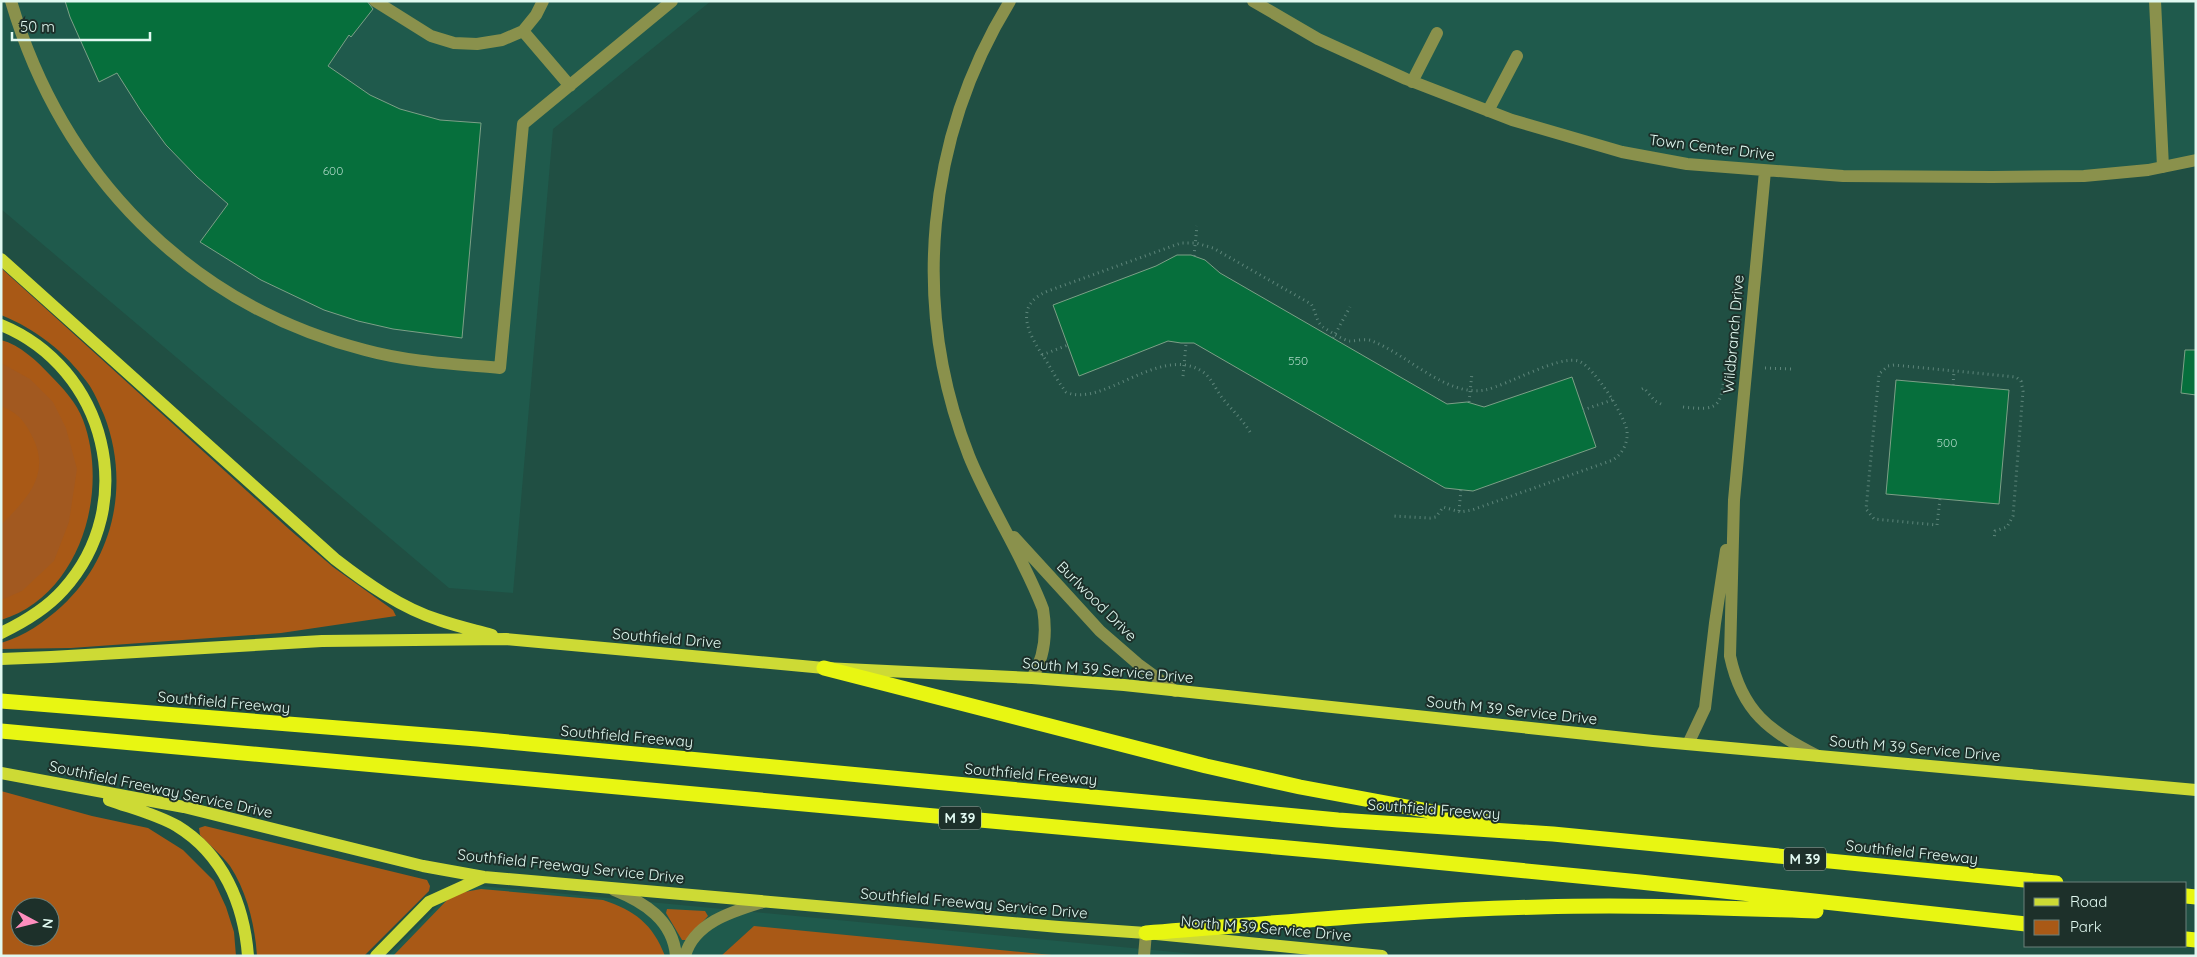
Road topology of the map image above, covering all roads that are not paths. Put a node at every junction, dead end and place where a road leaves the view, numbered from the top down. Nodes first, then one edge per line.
1 (11, 1) edge
2 (375, 1) edge
3 (543, 1) edge
4 (672, 1) edge
5 (1010, 1) edge
6 (1253, 1) edge
7 (2156, 1) edge
8 (523, 31) junction
9 (1437, 33) dead end
10 (1517, 56) dead end
11 (1412, 82) junction
12 (570, 86) junction
13 (1488, 111) junction
14 (2196, 160) edge
15 (2164, 167) junction
16 (1765, 171) junction
17 (1, 259) edge
18 (1, 325) edge
19 (1734, 500) junction
20 (1004, 525) junction
21 (1, 632) edge
22 (506, 639) junction
23 (1, 659) edge
24 (824, 668) junction
25 (1032, 678) junction
26 (1175, 691) junction
27 (1, 701) edge
28 (1, 731) edge
29 (1688, 744) junction
30 (1818, 756) junction
31 (1, 773) edge
32 (68, 786) junction
33 (2196, 790) edge
34 (1553, 834) junction
35 (484, 876) junction
36 (2046, 882) edge
37 (607, 887) junction
38 (765, 901) junction
39 (1918, 913) junction
40 (2024, 924) edge
41 (1146, 933) junction
42 (248, 956) edge
43 (376, 956) edge
44 (676, 956) edge
45 (685, 956) edge
46 (1144, 956) edge
47 (1382, 956) edge

1 - 12 street
2 - 8 street
3 - 8 street
4 - 12 street
5 - 20 street, Burlwood Drive
6 - 11 street, Town Center Drive
7 - 15 street
8 - 12 street
9 - 11 street
10 - 13 street
11 - 13 street, Town Center Drive
13 - 16 street, Town Center Drive
14 - 15 street, Town Center Drive
15 - 16 street, Town Center Drive
16 - 19 street, Wildbranch Drive
17 - 22 main road
18 - 21 main road
19 - 29 street, Wildbranch Drive
19 - 30 street, Wildbranch Drive
20 - 25 street, Burlwood Drive
20 - 26 street, Burlwood Drive
22 - 23 main road
22 - 24 main road, Southfield Drive
24 - 25 main road, South M 39 Service Drive
24 - 34 highway
25 - 26 main road, South M 39 Service Drive
26 - 29 main road, South M 39 Service Drive
27 - 34 highway, Southfield Freeway / M 39
28 - 39 highway, M 39
29 - 30 main road, South M 39 Service Drive
30 - 33 main road, South M 39 Service Drive
31 - 32 main road, Southfield Freeway Service Drive
32 - 35 main road, Southfield Freeway Service Drive
32 - 42 main road
34 - 36 highway, Southfield Freeway / M 39
35 - 37 main road, Southfield Freeway Service Drive
35 - 43 main road
37 - 38 main road, Southfield Freeway Service Drive
37 - 44 street
38 - 41 main road, Southfield Freeway Service Drive
38 - 45 street
39 - 40 highway, M 39
39 - 41 highway
41 - 46 street
41 - 47 main road, North M 39 Service Drive

